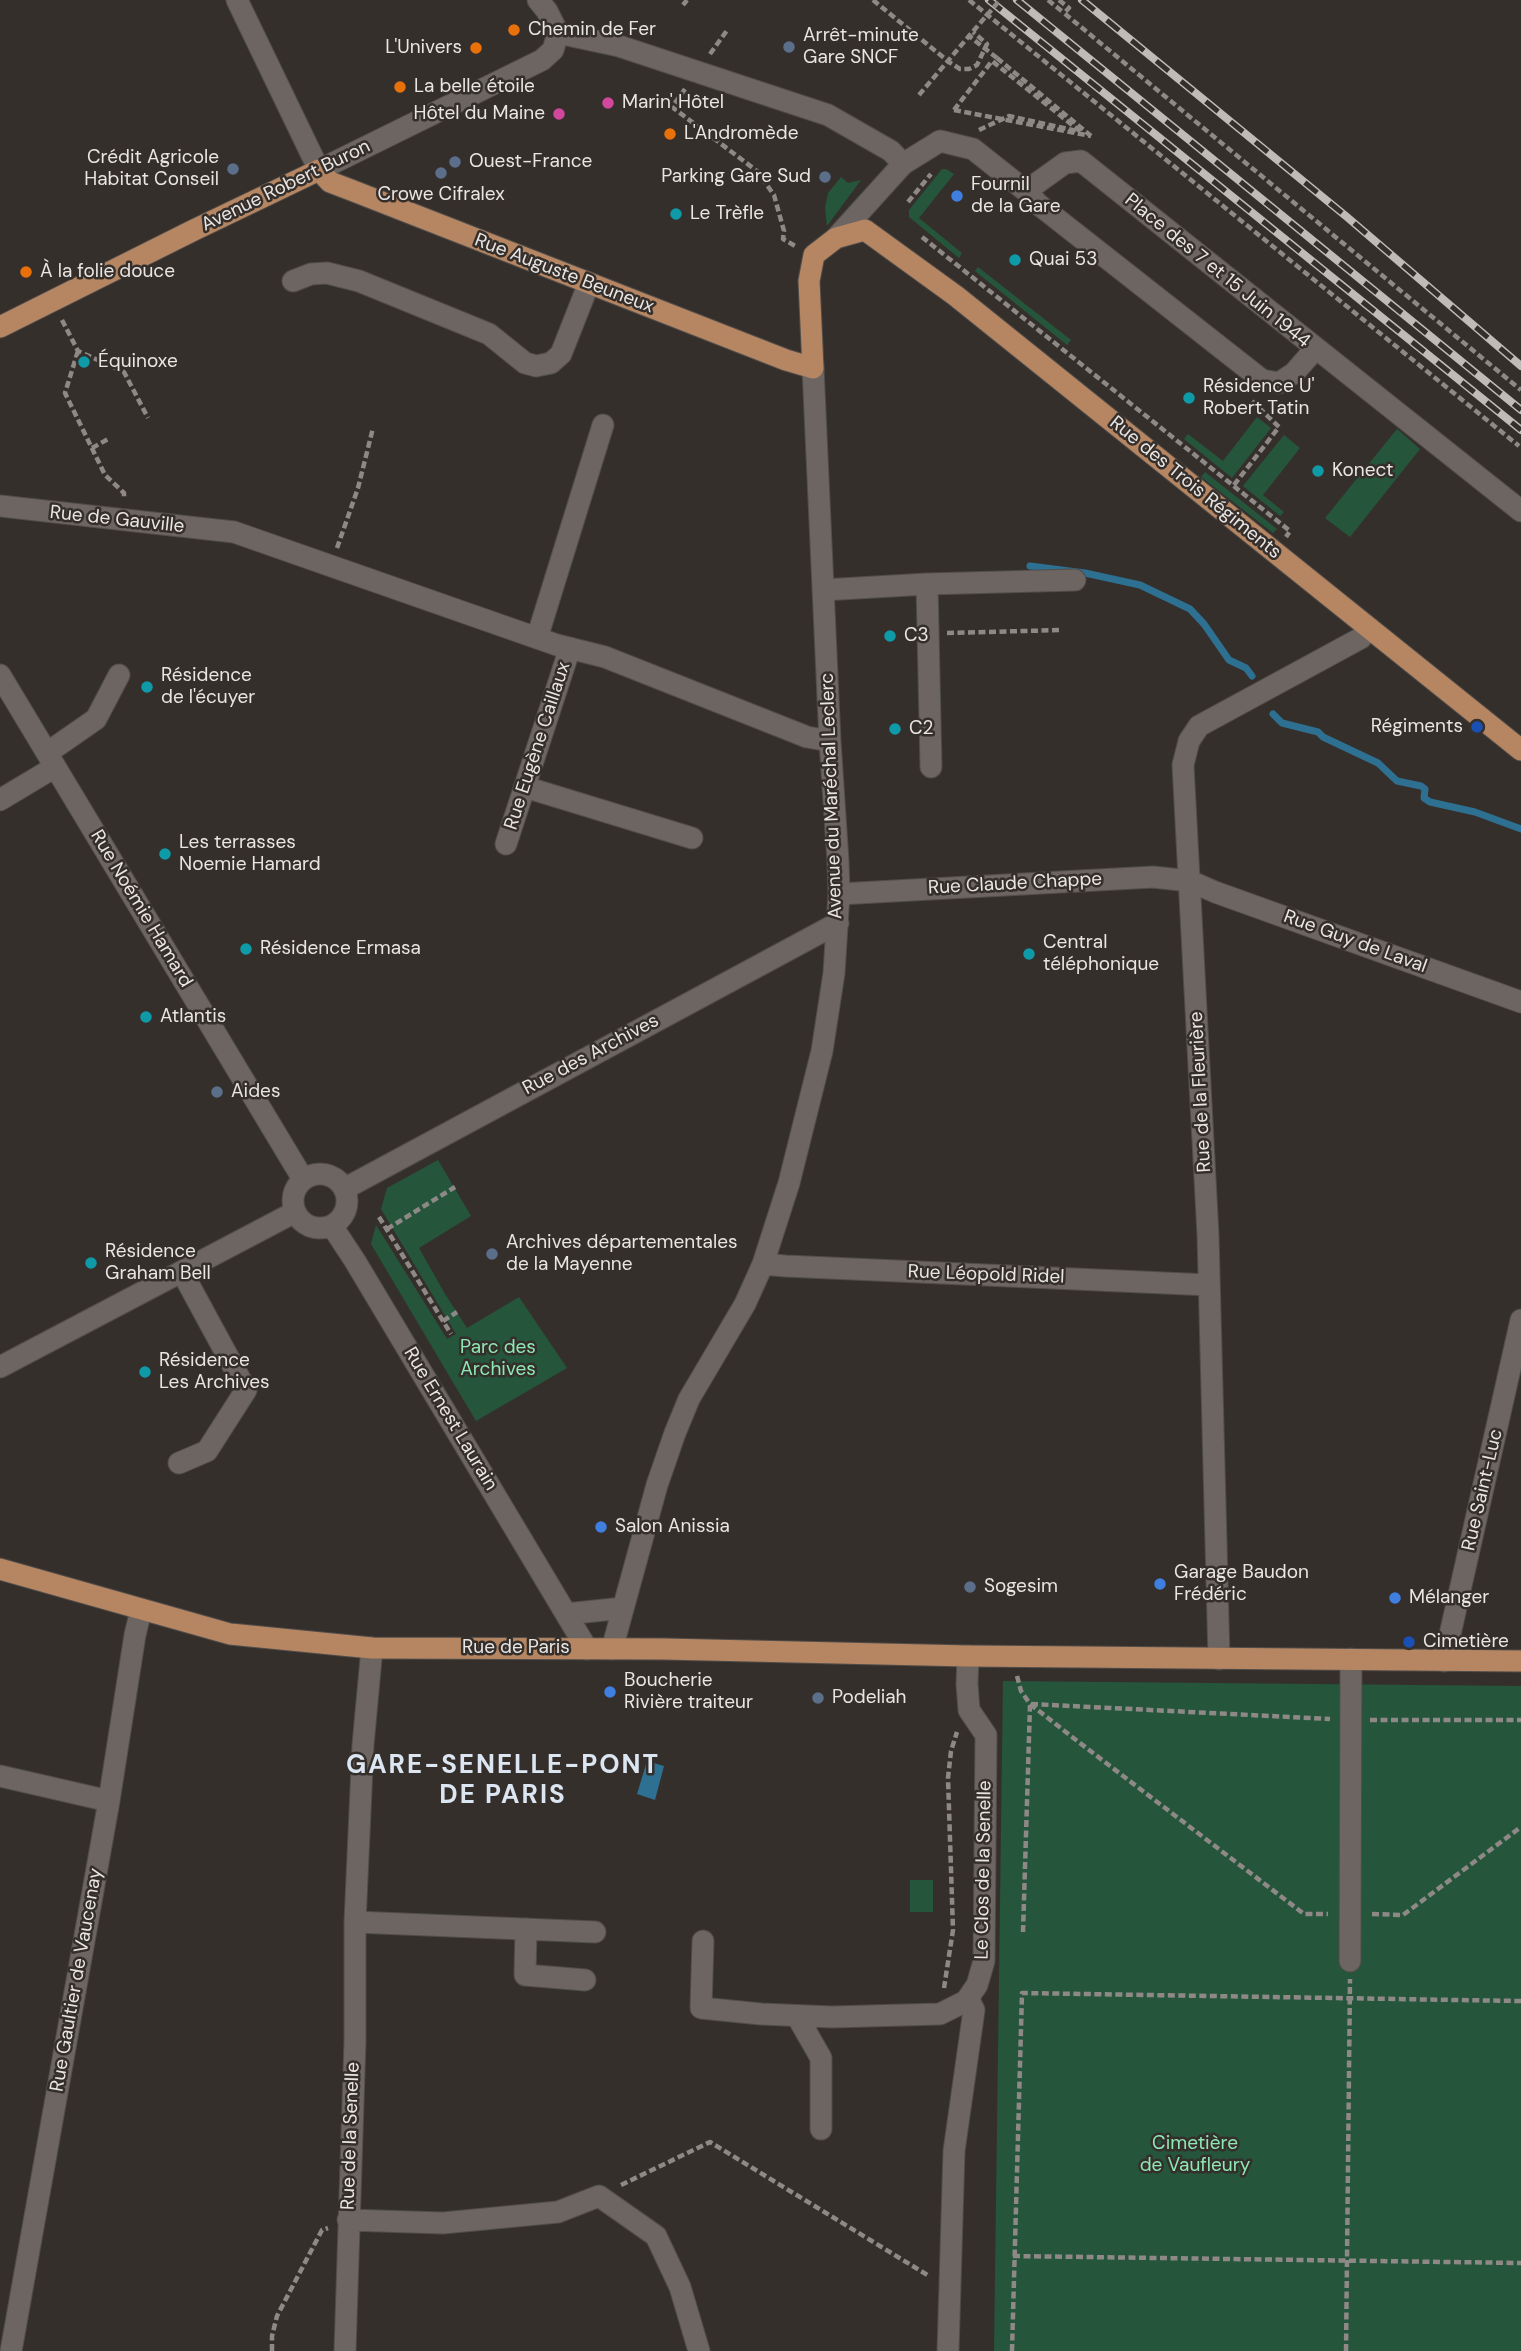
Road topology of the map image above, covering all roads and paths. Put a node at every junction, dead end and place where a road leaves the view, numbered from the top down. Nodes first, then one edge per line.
1 (237, 0) edge
2 (687, 0) edge
3 (873, 0) edge
4 (969, 0) edge
5 (1000, 0) edge
6 (1048, 0) edge
7 (1059, 0) edge
8 (546, 4) edge
9 (683, 5) dead end
10 (1065, 13) junction
11 (728, 29) dead end
12 (558, 33) junction
13 (971, 34) junction
14 (948, 62) junction
15 (697, 72) junction
16 (919, 95) dead end
17 (1009, 116) dead end
18 (904, 164) junction
19 (936, 168) dead end
20 (319, 170) junction
21 (1027, 191) junction
22 (908, 202) dead end
23 (870, 203) junction
24 (865, 230) junction
25 (922, 237) dead end
26 (836, 238) junction
27 (814, 256) junction
28 (293, 281) dead end
29 (589, 283) junction
30 (52, 301) junction
31 (0, 327) edge
32 (1315, 348) junction
33 (78, 351) junction
34 (813, 368) junction
35 (1521, 390) edge
36 (1244, 395) dead end
37 (148, 418) dead end
38 (603, 425) dead end
39 (373, 428) dead end
40 (110, 438) dead end
41 (1519, 446) dead end
42 (92, 448) junction
43 (1234, 485) junction
44 (0, 506) edge
45 (1521, 511) edge
46 (122, 521) junction
47 (1274, 551) junction
48 (331, 566) junction
49 (1075, 580) dead end
50 (927, 584) junction
51 (823, 590) junction
52 (1369, 628) junction
53 (1062, 631) dead end
54 (928, 634) junction
55 (537, 638) junction
56 (570, 648) junction
57 (0, 675) edge
58 (119, 675) dead end
59 (830, 741) junction
60 (1521, 750) edge
61 (51, 760) junction
62 (931, 767) dead end
63 (525, 787) junction
64 (0, 800) edge
65 (692, 838) dead end
66 (506, 844) dead end
67 (1190, 881) junction
68 (839, 894) junction
69 (838, 923) junction
70 (1521, 1002) edge
71 (303, 1179) junction
72 (455, 1187) dead end
73 (344, 1189) junction
74 (295, 1212) junction
75 (379, 1217) dead end
76 (332, 1226) junction
77 (387, 1229) junction
78 (764, 1264) junction
79 (182, 1272) junction
80 (1209, 1285) junction
81 (457, 1312) dead end
82 (1521, 1320) edge
83 (443, 1321) junction
84 (451, 1334) dead end
85 (0, 1367) edge
86 (1512, 1406) edge
87 (179, 1463) dead end
88 (0, 1569) edge
89 (624, 1608) junction
90 (141, 1609) junction
91 (566, 1614) junction
92 (372, 1648) junction
93 (587, 1648) junction
94 (612, 1649) junction
95 (968, 1656) junction
96 (1013, 1657) junction
97 (1219, 1659) junction
98 (1351, 1659) junction
99 (1444, 1661) junction
100 (1521, 1661) edge
101 (1030, 1704) junction
102 (969, 1710) junction
103 (1352, 1720) junction
104 (1521, 1720) edge
105 (0, 1776) edge
106 (109, 1801) junction
107 (1521, 1827) edge
108 (1350, 1914) junction
109 (355, 1922) junction
110 (527, 1930) junction
111 (595, 1932) dead end
112 (1023, 1932) dead end
113 (704, 1941) dead end
114 (1350, 1961) joint
115 (585, 1980) dead end
116 (968, 1998) junction
117 (1350, 1999) junction
118 (1521, 2001) edge
119 (940, 2014) junction
120 (797, 2016) junction
121 (821, 2129) dead end
122 (598, 2196) junction
123 (348, 2220) junction
124 (1013, 2256) junction
125 (1348, 2259) junction
126 (1521, 2263) edge
127 (950, 2288) junction
128 (11, 2351) edge
129 (272, 2351) edge
130 (345, 2351) edge
131 (699, 2351) edge
132 (948, 2351) edge
133 (1012, 2351) edge
134 (1346, 2351) edge

1 - 20 street
2 - 9 path
3 - 14 path
4 - 41 path
5 - 13 path, bridge
6 - 10 path
7 - 10 path
8 - 12 street
10 - 35 path
11 - 15 path
12 - 15 street
12 - 20 street, Avenue Robert Buron
13 - 14 path
13 - 14 path, bridge
13 - 17 path, bridge
14 - 16 path
15 - 18 street
15 - 27 path
18 - 21 street
18 - 23 street
19 - 22 path
20 - 29 main road, Rue Auguste Beuneux
20 - 30 main road, Avenue Robert Buron
21 - 32 street, Place des 7 et 15 Juin 1944
21 - 32 street, Place des 7 et 15 Juin 1944
23 - 24 street
23 - 26 street
24 - 26 main road
24 - 47 main road, Rue des Trois Régiments
25 - 43 path
26 - 27 main road
27 - 34 main road, Avenue du Maréchal Leclerc
28 - 29 street
29 - 34 main road, Rue Auguste Beuneux
30 - 31 main road, Avenue Robert Buron
30 - 33 path
32 - 45 street
33 - 37 path
33 - 42 path
34 - 51 street, Avenue du Maréchal Leclerc
36 - 43 path
38 - 55 street
39 - 48 path
40 - 42 path
42 - 46 path
43 - 47 path
44 - 46 street, Rue de Gauville
46 - 48 street, Rue de Gauville
47 - 52 main road, Rue des Trois Régiments
48 - 55 street, Rue de Gauville
49 - 50 street
50 - 51 street
50 - 54 street
51 - 59 street, Avenue du Maréchal Leclerc
52 - 60 main road, Rue des Trois Régiments
52 - 67 street, Rue de la Fleurière
53 - 54 path
54 - 62 street
55 - 56 street, Rue de Gauville
56 - 59 street, Rue de Gauville
56 - 63 street, Rue Eugène Caillaux
57 - 61 street, Rue Noémie Hamard
58 - 61 street
59 - 68 street, Avenue du Maréchal Leclerc
61 - 64 street
61 - 71 street, Rue Noémie Hamard
63 - 65 street
63 - 66 street, Rue Eugène Caillaux
67 - 68 street, Rue Claude Chappe
67 - 70 street, Rue Guy de Laval
67 - 80 street, Rue de la Fleurière
68 - 69 street, Avenue du Maréchal Leclerc
69 - 73 street, Rue des Archives
69 - 78 street, Avenue du Maréchal Leclerc
71 - 73 street
71 - 74 street
72 - 77 path
73 - 76 street
74 - 76 street
74 - 79 street
75 - 77 path
76 - 91 street, Rue Ernest Laurain
77 - 83 path
78 - 80 street, Rue Léopold Ridel
78 - 89 street, Avenue du Maréchal Leclerc
79 - 85 street
79 - 87 street
80 - 97 street, Rue de la Fleurière
81 - 83 path
82 - 86 street, Rue Saint-Luc
83 - 84 path
86 - 99 street, Rue Saint-Luc
88 - 90 main road, Rue de Paris
89 - 91 street
89 - 94 street, Avenue du Maréchal Leclerc
90 - 92 main road, Rue de Paris
90 - 106 street, Rue Gaultier de Vaucenay
91 - 93 street, Rue Ernest Laurain
92 - 93 main road, Rue de Paris
92 - 109 street, Rue de la Senelle
93 - 94 main road, Rue de Paris
94 - 95 main road, Rue de Paris
95 - 96 main road, Rue de Paris
95 - 102 street, Le Clos de la Senelle
96 - 97 main road, Rue de Paris
96 - 101 path
97 - 98 main road, Rue de Paris
98 - 99 main road, Rue de Paris
98 - 103 street
99 - 100 main road, Rue de Paris
101 - 103 path
101 - 108 path
101 - 112 path
102 - 116 street, Le Clos de la Senelle
102 - 119 path
103 - 104 path
103 - 108 street
105 - 106 street
106 - 128 street, Rue Gaultier de Vaucenay
107 - 108 path
108 - 114 street
109 - 110 street
109 - 123 street, Rue de la Senelle
110 - 111 street
110 - 115 street
113 - 120 street
114 - 117 path
116 - 119 street
116 - 127 street
117 - 118 path
117 - 124 path
117 - 125 path
119 - 120 street
120 - 121 street
122 - 123 street
122 - 127 path
122 - 131 street
123 - 129 path
123 - 130 street, Rue de la Senelle
124 - 125 path
124 - 133 path
125 - 126 path
125 - 134 path
127 - 132 street

